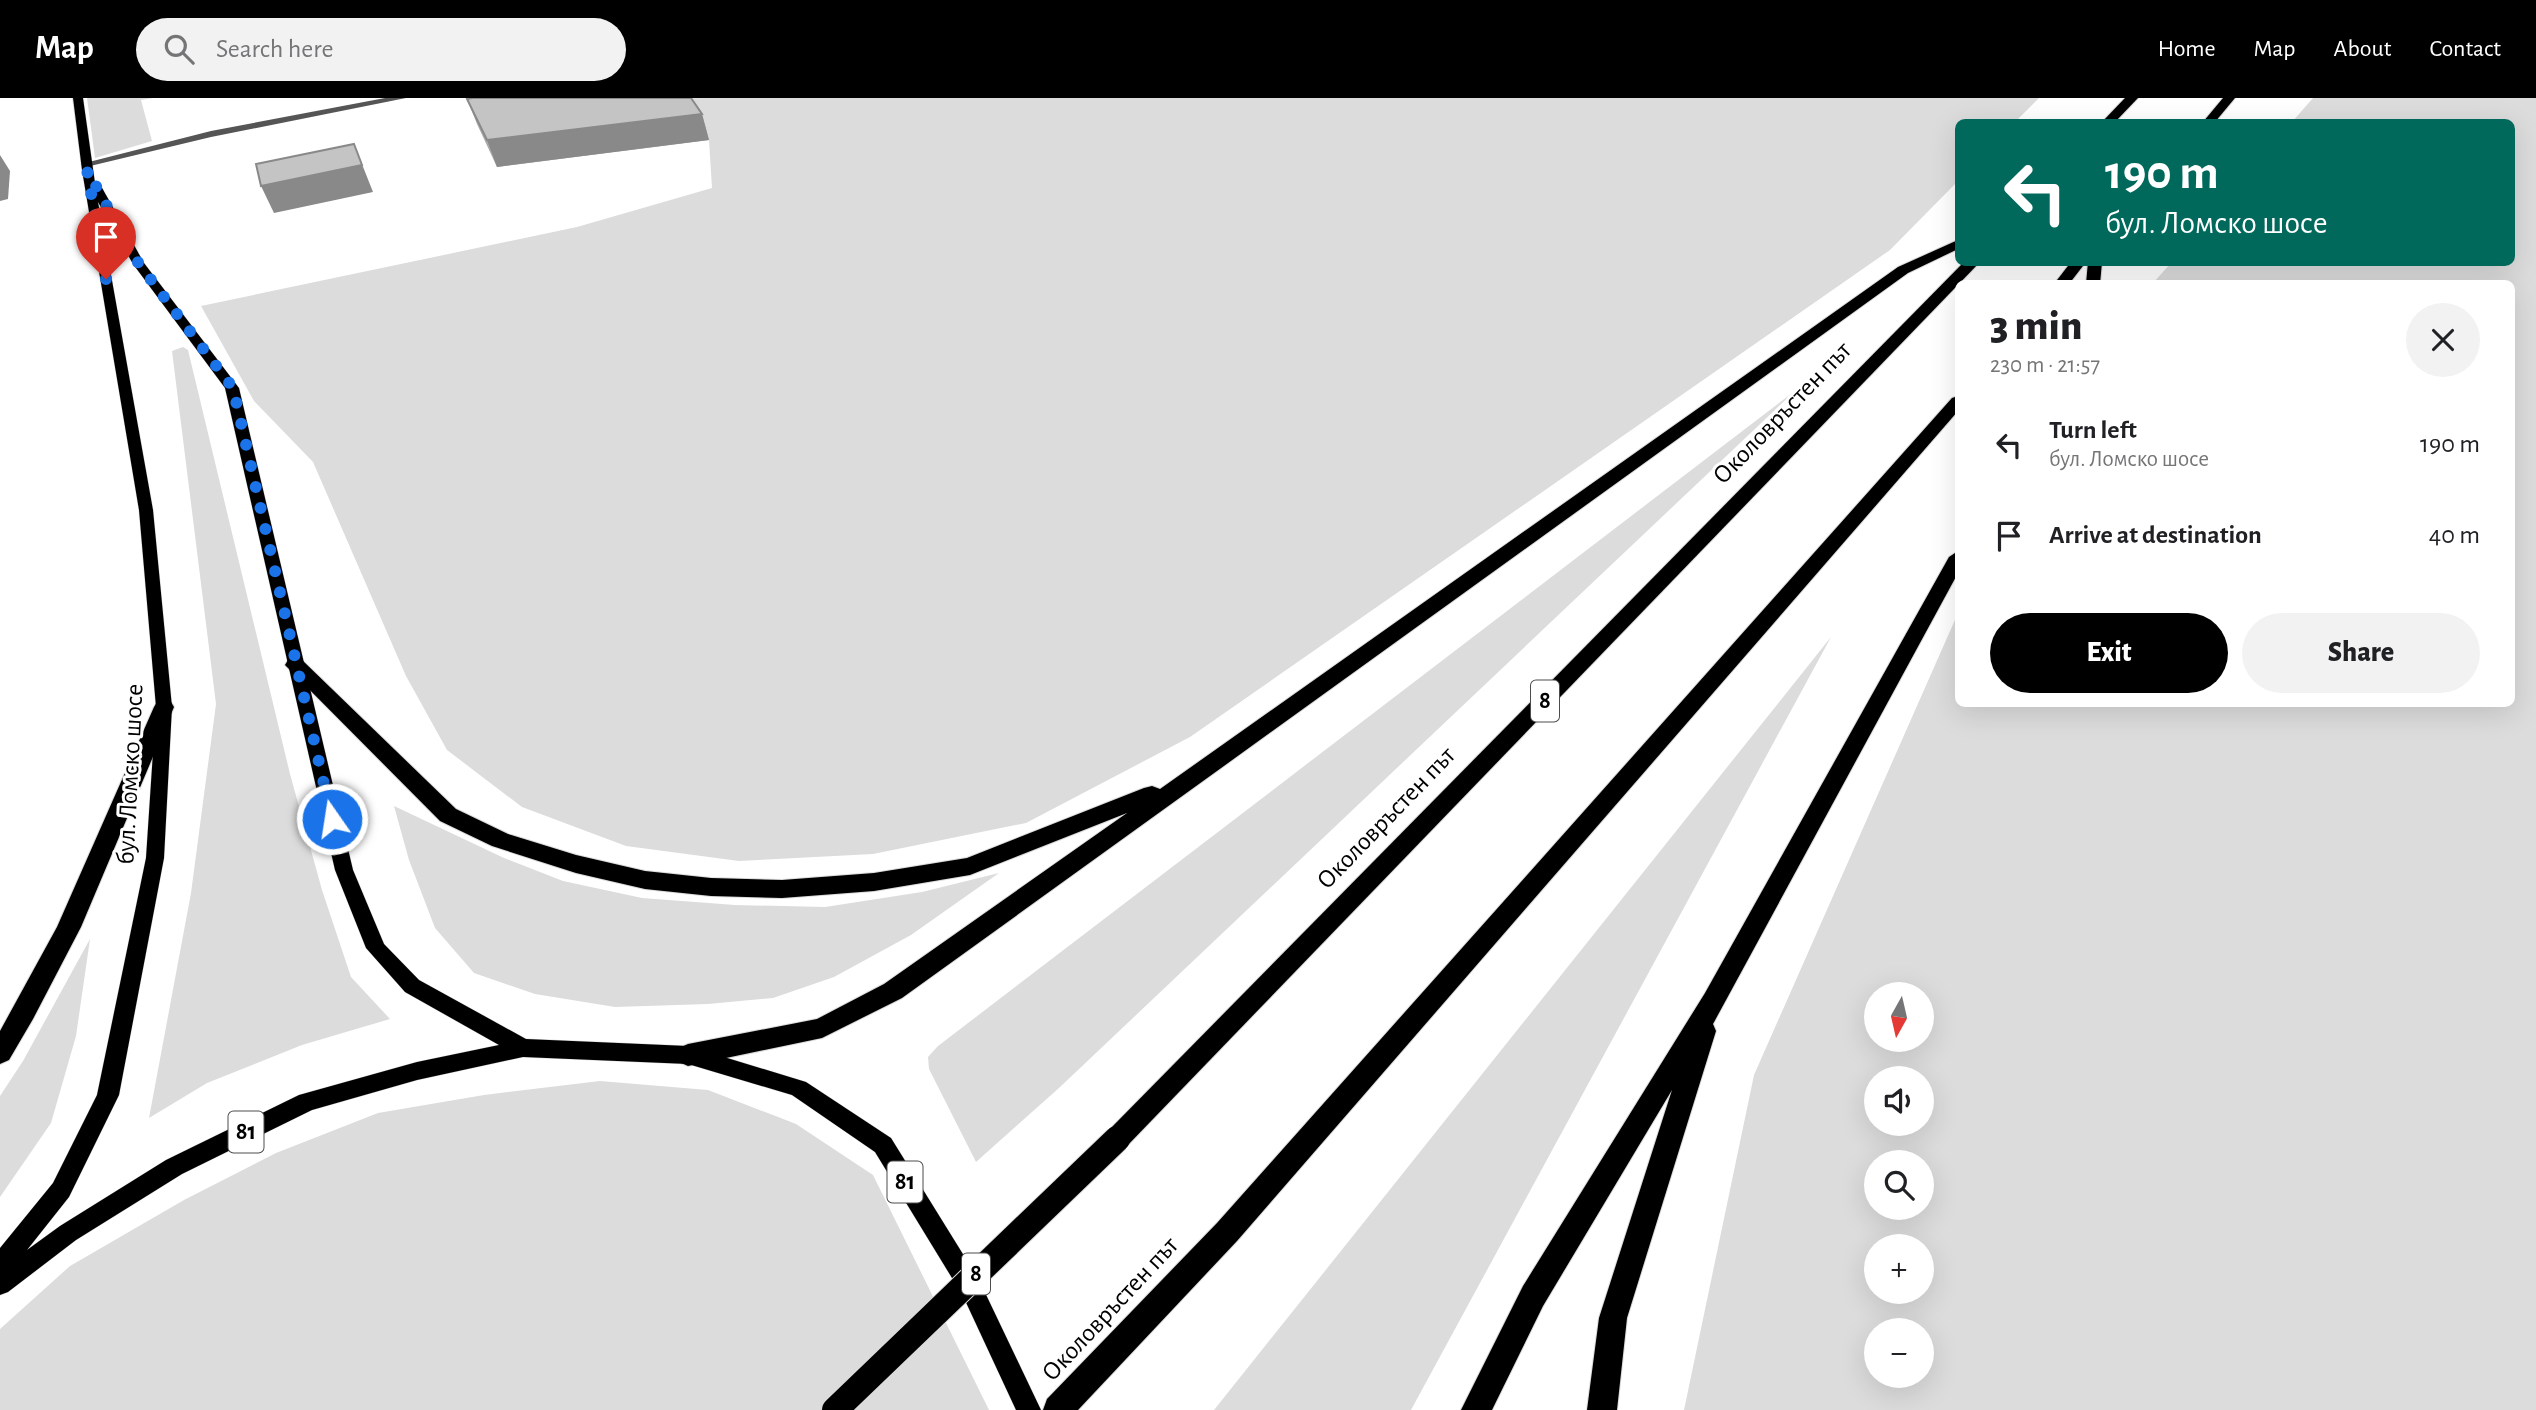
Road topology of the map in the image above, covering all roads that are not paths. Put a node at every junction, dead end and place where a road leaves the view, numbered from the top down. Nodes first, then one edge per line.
1 (78, 98) edge
2 (401, 98) edge
3 (2132, 98) edge
4 (2229, 98) edge
5 (2111, 119) edge
6 (2212, 119) edge
7 (86, 167) junction
8 (1955, 245) edge
9 (1969, 266) edge
10 (2076, 266) edge
11 (1955, 280) edge
12 (1955, 280) edge
13 (2064, 280) edge
14 (1955, 404) edge
15 (1955, 562) edge
16 (295, 665) junction
17 (164, 707) junction
18 (1186, 780) junction
19 (1714, 1000) junction
20 (523, 1048) junction
21 (0, 1053) edge
22 (688, 1055) junction
23 (0, 1266) edge
24 (0, 1284) edge
25 (835, 1410) edge
26 (1028, 1410) edge
27 (1058, 1410) edge
28 (1476, 1410) edge
29 (1602, 1410) edge

1 - 7 main road, бул. Ломско шосе
2 - 7 lane
3 - 5 highway
4 - 6 highway
7 - 16 main road, бул. Ломско шосе
7 - 17 main road, бул. Ломско шосе
8 - 18 highway
9 - 11 highway, Околовръстен път / 8, bridge
10 - 13 highway
12 - 25 highway, Околовръстен път / 8, bridge
14 - 27 highway, Околовръстен път
15 - 19 highway
16 - 18 highway
16 - 20 main road, бул. Ломско шосе
17 - 21 highway
17 - 23 main road, бул. Ломско шосе
18 - 22 highway
19 - 28 highway
19 - 29 highway
20 - 22 main road, 81
20 - 24 main road, 81
22 - 26 main road, 81

